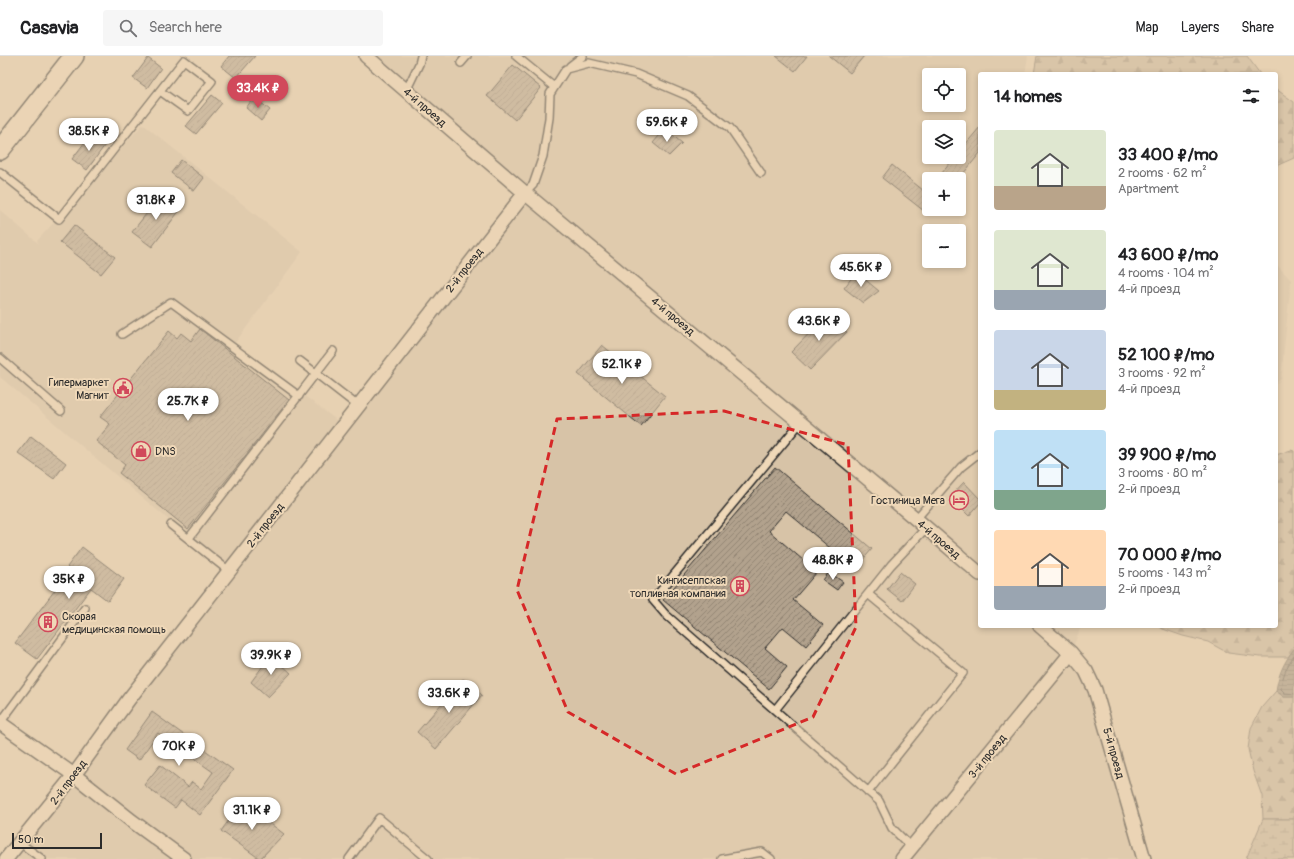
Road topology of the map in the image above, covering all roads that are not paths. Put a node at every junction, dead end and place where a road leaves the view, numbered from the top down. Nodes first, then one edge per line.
1 (67, 56) edge
2 (74, 56) edge
3 (366, 56) edge
4 (420, 56) edge
5 (467, 56) edge
6 (516, 56) edge
7 (583, 56) edge
8 (462, 63) dead end
9 (566, 69) junction
10 (554, 87) junction
11 (160, 91) junction
12 (406, 91) junction
13 (0, 142) edge
14 (0, 150) edge
15 (0, 172) edge
16 (761, 173) dead end
17 (525, 193) junction
18 (122, 334) dead end
19 (332, 351) dead end
20 (0, 358) edge
21 (300, 361) dead end
22 (316, 373) junction
23 (298, 396) junction
24 (358, 406) junction
25 (61, 411) dead end
26 (800, 423) junction
27 (978, 454) edge
28 (921, 523) junction
29 (171, 525) dead end
30 (189, 538) junction
31 (229, 571) junction
32 (978, 572) edge
33 (868, 594) junction
34 (84, 608) dead end
35 (1042, 628) edge
36 (1071, 653) junction
37 (775, 710) junction
38 (0, 723) edge
39 (74, 775) junction
40 (868, 792) junction
41 (20, 843) junction
42 (912, 848) junction
43 (6, 859) edge
44 (42, 859) edge
45 (184, 859) edge
46 (349, 859) edge
47 (428, 859) edge
48 (722, 859) edge
49 (771, 859) edge
50 (902, 859) edge
51 (1144, 859) edge

1 - 13 main road
2 - 14 main road
3 - 12 street, 4-й проезд
4 - 12 lane
5 - 8 lane
6 - 10 lane
7 - 9 lane
9 - 10 lane
9 - 16 lane
10 - 17 lane
11 - 11 lane
11 - 15 lane
12 - 17 street, 4-й проезд
17 - 24 street, 2-й проезд
17 - 26 street, 4-й проезд
18 - 23 lane
19 - 22 lane
20 - 25 lane
21 - 22 lane
22 - 23 lane
22 - 24 lane
23 - 30 lane
24 - 31 street, 2-й проезд
26 - 28 street, 4-й проезд
26 - 37 lane
27 - 28 lane
28 - 32 street, 4-й проезд
28 - 33 lane
29 - 30 lane
30 - 31 lane
31 - 39 street, 2-й проезд
33 - 37 lane
33 - 40 lane
34 - 38 lane
35 - 36 street
36 - 42 street, 3-й проезд
36 - 51 street, 5-й проезд
37 - 40 lane
38 - 39 street
39 - 41 street, 2-й проезд
39 - 45 street
40 - 42 lane
41 - 43 street, 2-й проезд
41 - 44 lane
42 - 50 street, 3-й проезд
46 - 47 lane
48 - 49 lane

